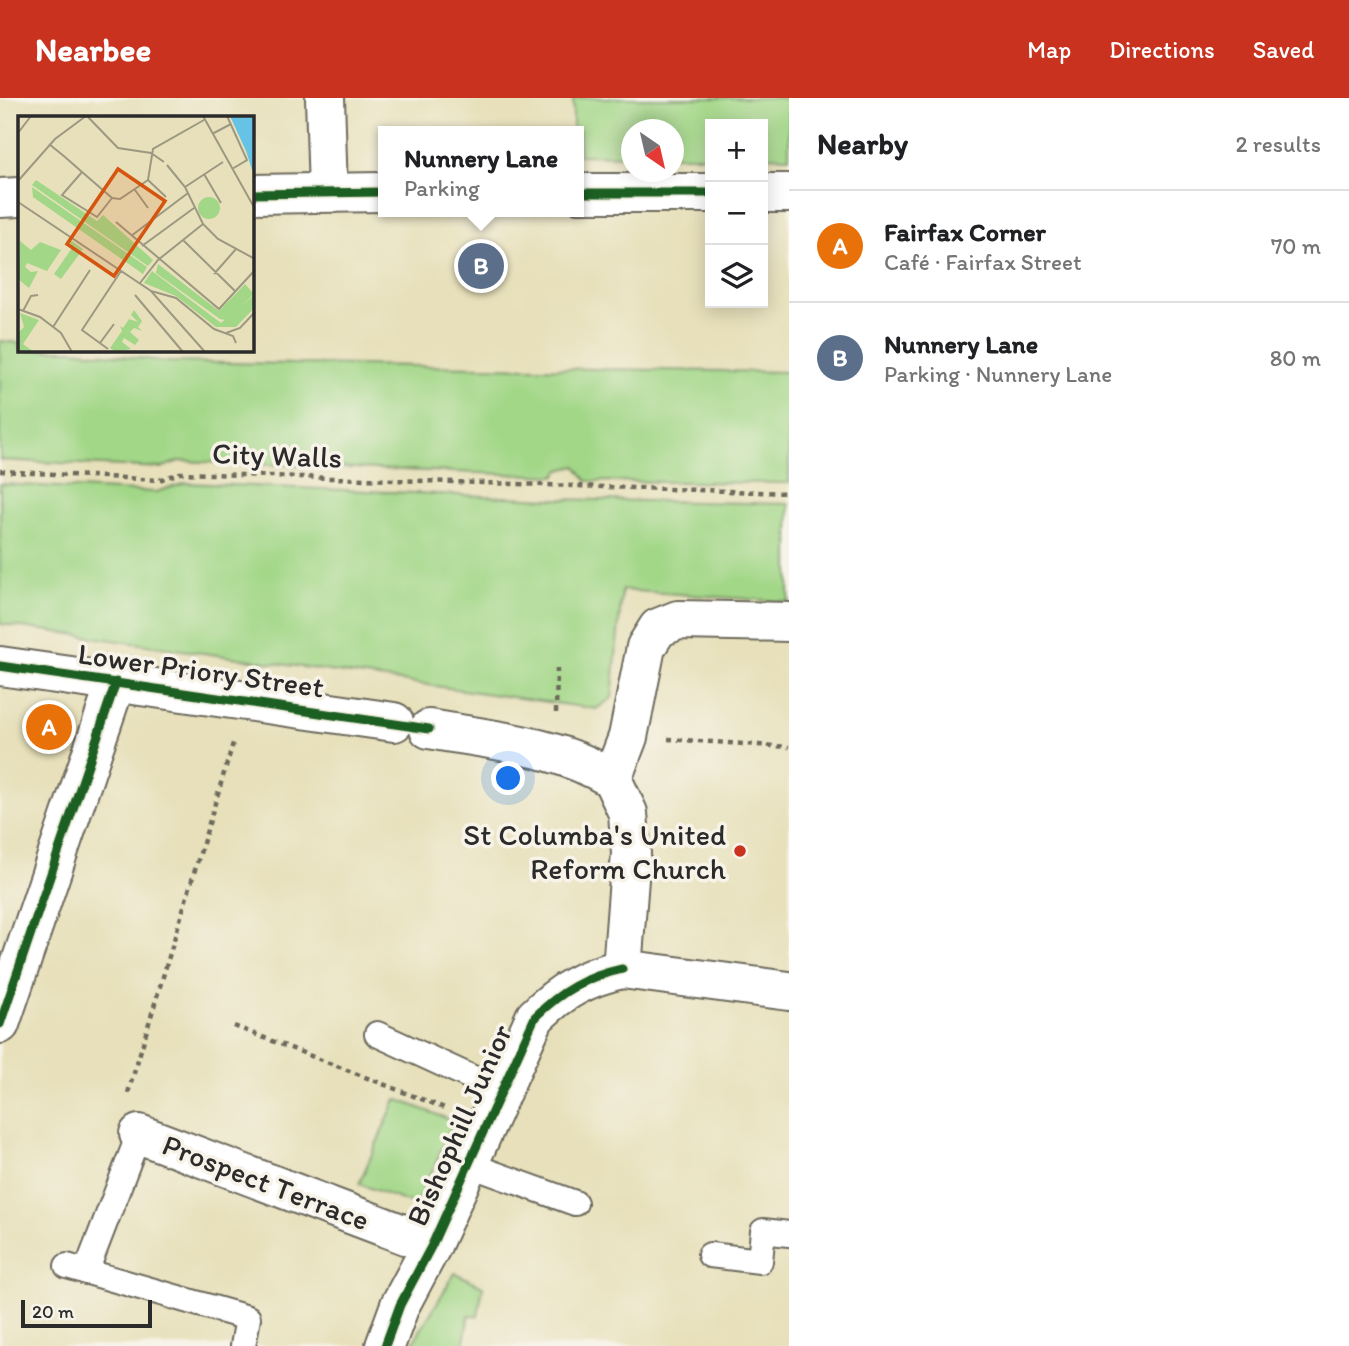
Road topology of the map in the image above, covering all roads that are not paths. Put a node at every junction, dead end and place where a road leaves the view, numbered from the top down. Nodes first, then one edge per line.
1 (326, 98) edge
2 (328, 192) junction
3 (378, 192) edge
4 (584, 193) edge
5 (705, 193) edge
6 (768, 193) edge
7 (789, 193) edge
8 (254, 194) edge
9 (18, 197) edge
10 (0, 198) edge
11 (789, 622) edge
12 (0, 666) edge
13 (116, 682) junction
14 (612, 779) junction
15 (622, 968) junction
16 (789, 990) edge
17 (0, 1024) edge
18 (377, 1034) dead end
19 (494, 1107) junction
20 (139, 1134) joint
21 (470, 1165) junction
22 (575, 1203) dead end
23 (789, 1234) edge
24 (432, 1245) junction
25 (710, 1255) dead end
26 (243, 1346) edge
27 (385, 1346) edge

1 - 2 street
2 - 3 street
2 - 8 street
4 - 5 street
6 - 7 street
9 - 10 street
11 - 14 street
12 - 13 street, Lower Priory Street
13 - 14 street, Lower Priory Street
13 - 17 street
14 - 15 street
15 - 16 street
15 - 19 street, Bishophill Junior
18 - 19 lane
19 - 21 street, Bishophill Junior
20 - 24 street, Prospect Terrace
20 - 26 lane
21 - 22 lane
21 - 24 street, Bishophill Junior
23 - 25 lane
24 - 27 street, Bishophill Junior

